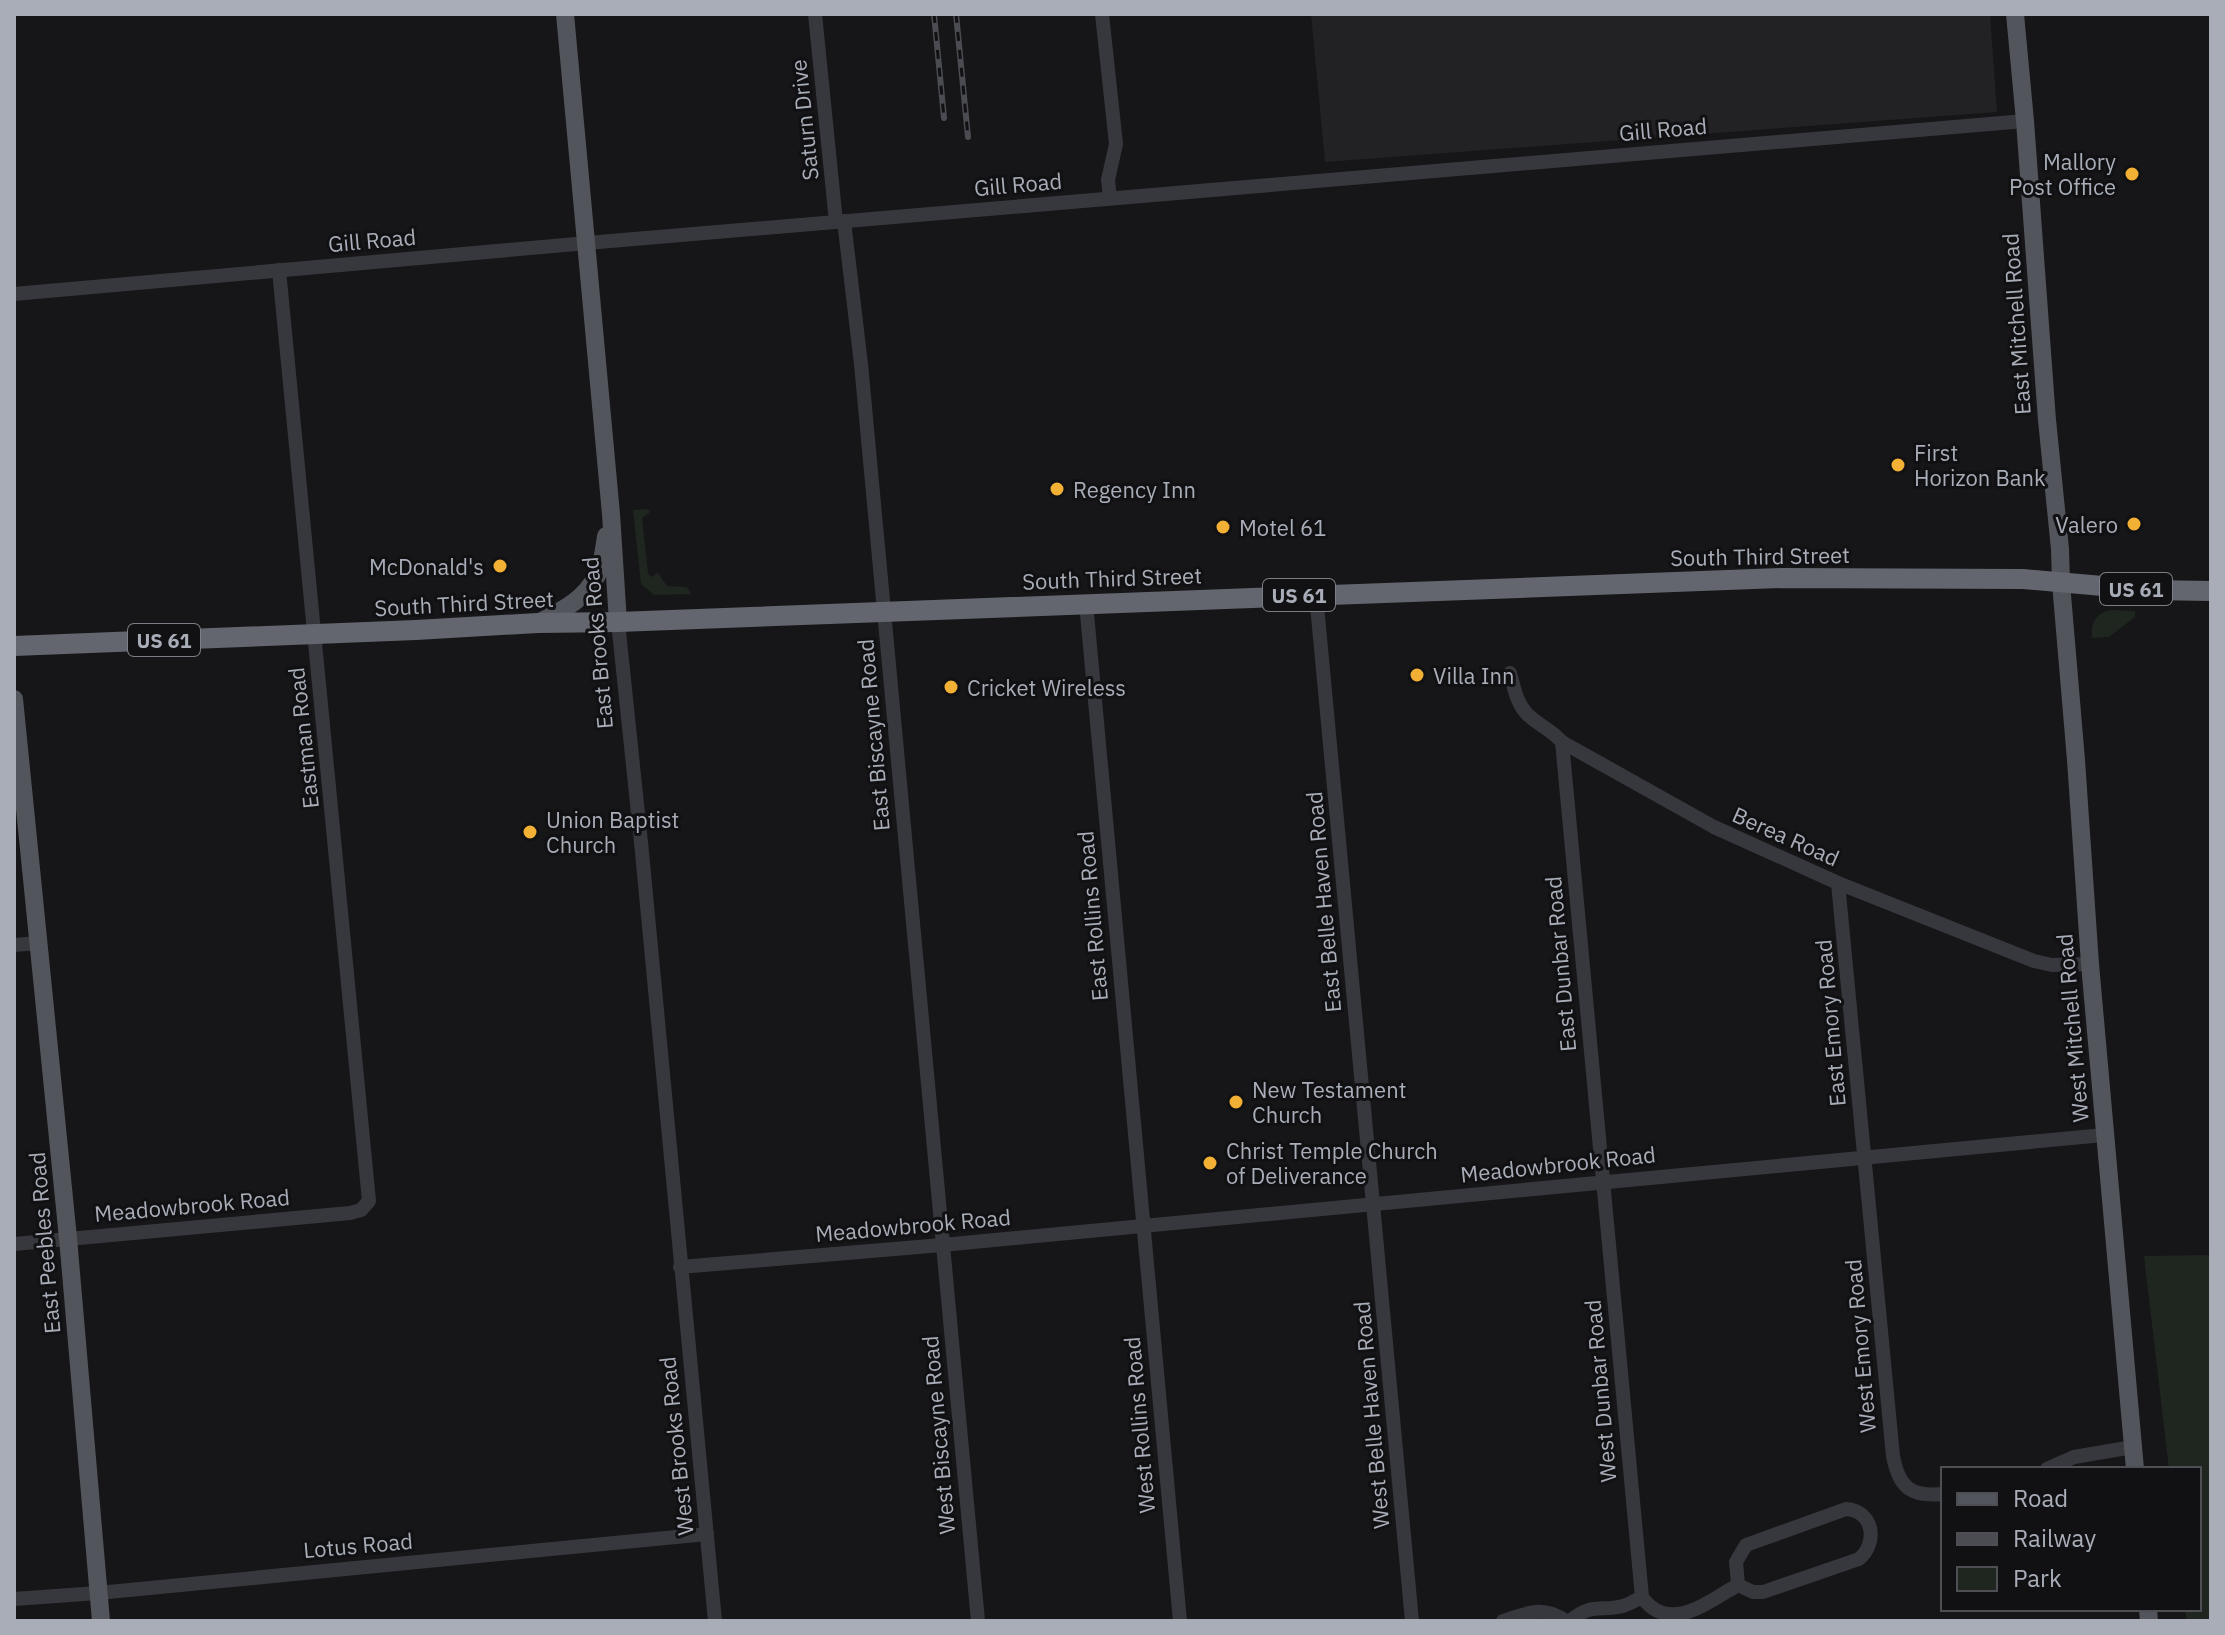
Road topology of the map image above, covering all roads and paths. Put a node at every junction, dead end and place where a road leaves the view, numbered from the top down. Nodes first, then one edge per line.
1 (565, 14) edge
2 (815, 14) edge
3 (1102, 14) edge
4 (2015, 14) edge
5 (2025, 121) junction
6 (1110, 198) junction
7 (840, 221) junction
8 (587, 243) junction
9 (279, 270) junction
10 (14, 294) edge
11 (611, 514) junction
12 (2061, 583) junction
13 (2211, 591) edge
14 (1316, 595) junction
15 (1086, 603) junction
16 (883, 611) junction
17 (618, 622) junction
18 (538, 623) junction
19 (315, 634) junction
20 (14, 646) edge
21 (1510, 673) dead end
22 (14, 699) edge
23 (1562, 742) junction
24 (1838, 883) junction
25 (39, 943) junction
26 (14, 945) edge
27 (2090, 964) junction
28 (2104, 1135) junction
29 (1864, 1158) junction
30 (1602, 1181) junction
31 (369, 1201) joint
32 (1374, 1205) junction
33 (1143, 1225) junction
34 (68, 1238) junction
35 (14, 1244) edge
36 (942, 1245) junction
37 (680, 1267) junction
38 (2133, 1447) junction
39 (2052, 1467) edge
40 (2135, 1467) edge
41 (1941, 1494) edge
42 (707, 1534) junction
43 (1738, 1585) junction
44 (98, 1593) junction
45 (1642, 1597) junction
46 (14, 1599) edge
47 (1624, 1614) edge
48 (101, 1621) edge
49 (715, 1621) edge
50 (978, 1621) edge
51 (1180, 1621) edge
52 (1412, 1621) edge
53 (1503, 1621) edge
54 (1568, 1621) edge

1 - 8 main road, East Brooks Road
2 - 7 street, Saturn Drive
3 - 6 street
4 - 5 main road, East Mitchell Road
5 - 6 street, Gill Road
5 - 12 main road, East Mitchell Road
6 - 7 street, Gill Road
7 - 8 street, Gill Road
7 - 16 street, East Biscayne Road
8 - 9 street, Gill Road
8 - 11 main road, East Brooks Road
9 - 10 street, Gill Road
9 - 19 street, Eastman Road
11 - 17 main road, East Brooks Road
11 - 18 main road
12 - 13 highway, South Third Street / US 61
12 - 14 highway, South Third Street / US 61
12 - 27 main road, West Mitchell Road
14 - 15 highway, South Third Street / US 61
14 - 32 street, East Belle Haven Road
15 - 16 highway, South Third Street / US 61
15 - 33 street, East Rollins Road
16 - 17 highway, South Third Street / US 61
16 - 36 street, East Biscayne Road
17 - 18 highway, South Third Street / US 61
17 - 37 street, East Brooks Road
18 - 19 highway, South Third Street / US 61
19 - 20 highway, South Third Street / US 61
19 - 31 street, Eastman Road
21 - 23 street, Berea Road
22 - 25 main road, East Peebles Road
23 - 24 street, Berea Road
23 - 30 street, East Dunbar Road
24 - 27 street, Berea Road
24 - 29 street, East Emory Road
25 - 26 street
25 - 34 main road, East Peebles Road
27 - 28 main road, West Mitchell Road
28 - 29 street, Meadowbrook Road
28 - 38 main road, West Mitchell Road
29 - 30 street, Meadowbrook Road
29 - 41 street, West Emory Road
30 - 32 street, Meadowbrook Road
30 - 45 street, West Dunbar Road
31 - 34 street, Meadowbrook Road
32 - 33 street, Meadowbrook Road
32 - 52 street, West Belle Haven Road
33 - 36 street, Meadowbrook Road
33 - 51 street, West Rollins Road
34 - 35 street, Meadowbrook Road
34 - 44 main road, East Peebles Road
36 - 37 street, Meadowbrook Road
36 - 50 street, West Biscayne Road
37 - 42 street, West Brooks Road
38 - 39 street
38 - 40 main road, West Mitchell Road
42 - 44 street, Lotus Road
42 - 49 street, West Brooks Road
43 - 43 street
43 - 45 street
44 - 46 street, Lotus Road
44 - 48 main road, East Peebles Road
45 - 47 street
47 - 54 street
53 - 54 street

